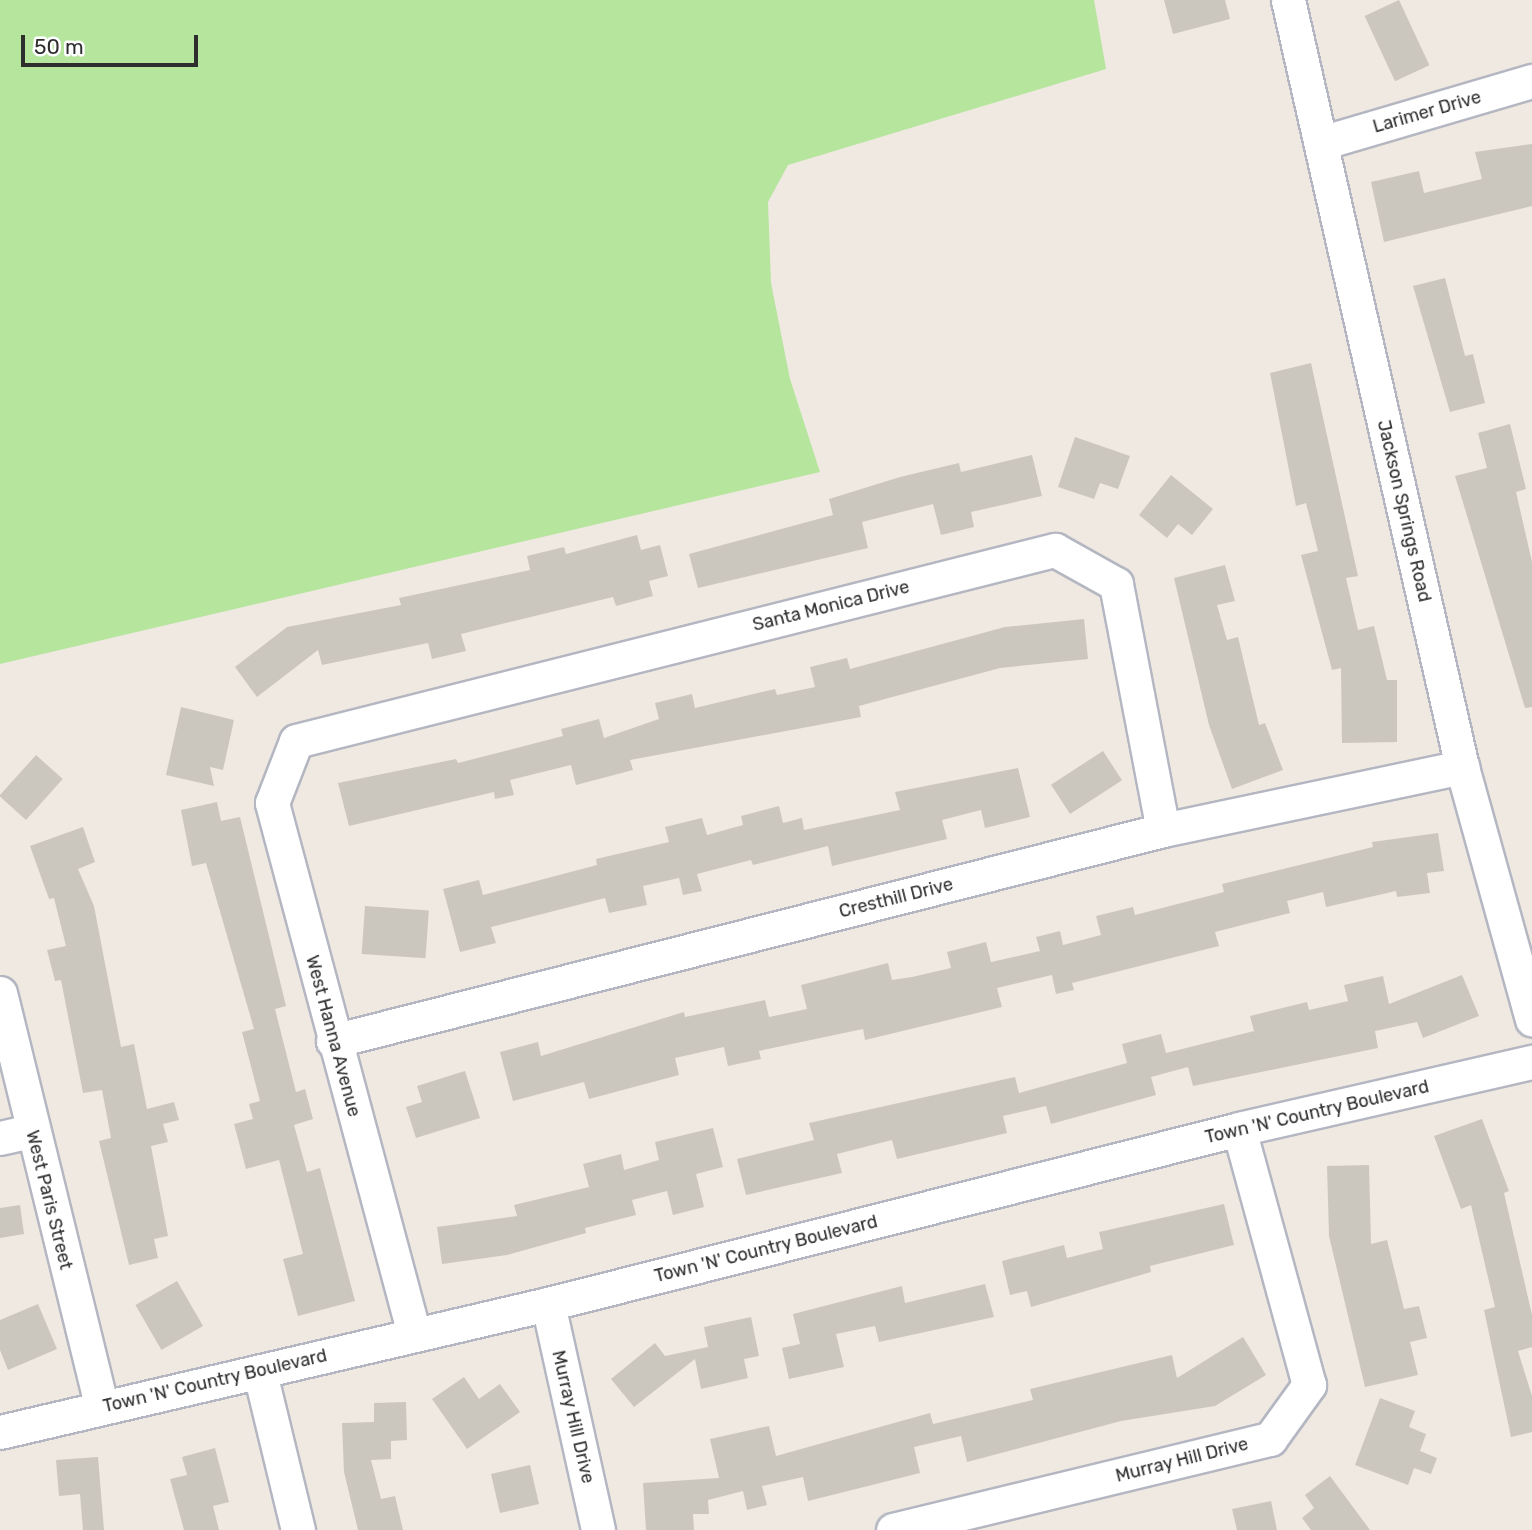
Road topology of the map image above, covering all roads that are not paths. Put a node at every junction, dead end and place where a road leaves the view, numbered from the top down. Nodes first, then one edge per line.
1 (1288, 0) edge
2 (1532, 81) edge
3 (1321, 143) junction
4 (296, 740) joint
5 (1462, 767) junction
6 (1163, 830) junction
7 (0, 993) edge
8 (1532, 1019) edge
9 (333, 1041) junction
10 (1532, 1062) edge
11 (1240, 1129) junction
12 (16, 1134) edge
13 (548, 1304) junction
14 (414, 1334) junction
15 (260, 1373) junction
16 (102, 1407) junction
17 (0, 1432) edge
18 (298, 1530) edge
19 (598, 1530) edge
20 (893, 1530) edge

1 - 3 street, Jackson Springs Road
2 - 3 street, Larimer Drive
3 - 5 street, Jackson Springs Road
4 - 6 street, Santa Monica Drive
4 - 9 street, West Hanna Avenue
5 - 6 street, Cresthill Drive
5 - 8 street, Jackson Springs Road
6 - 9 street, Cresthill Drive
7 - 12 street, West Paris Street
9 - 14 street, West Hanna Avenue
10 - 11 street, Town 'N' Country Boulevard
11 - 13 street, Town 'N' Country Boulevard
11 - 20 street, Murray Hill Drive
12 - 16 street, West Paris Street
13 - 14 street, Town 'N' Country Boulevard
13 - 19 street, Murray Hill Drive
14 - 15 street, Town 'N' Country Boulevard
15 - 16 street, Town 'N' Country Boulevard
15 - 18 street
16 - 17 street, Town 'N' Country Boulevard

